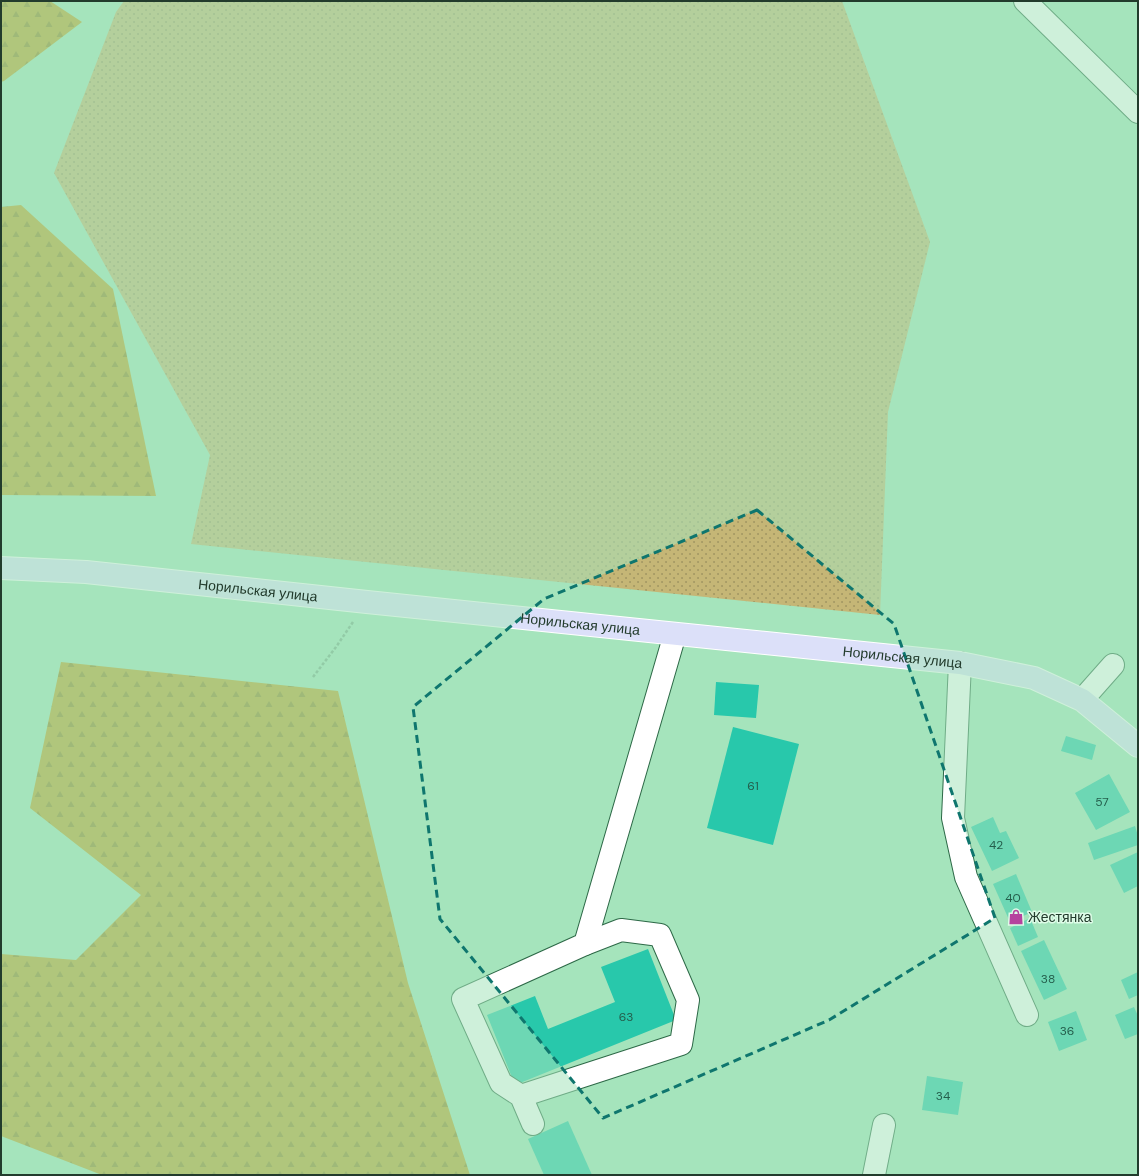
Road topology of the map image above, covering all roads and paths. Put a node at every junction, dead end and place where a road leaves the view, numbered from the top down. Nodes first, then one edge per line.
1 (1025, 1) edge
2 (1138, 112) edge
3 (1, 568) edge
4 (367, 602) junction
5 (675, 634) junction
6 (960, 663) junction
7 (1114, 665) dead end
8 (313, 677) dead end
9 (1082, 700) junction
10 (1138, 746) edge
11 (585, 944) junction
12 (1027, 1015) dead end
13 (521, 1096) junction
14 (533, 1124) dead end
15 (884, 1125) dead end
16 (874, 1175) edge

1 - 2 street
3 - 4 main road, Норильская улица
4 - 5 main road, Норильская улица
4 - 8 path
5 - 6 main road, Норильская улица
5 - 11 street
6 - 9 main road, Норильская улица
6 - 12 street
7 - 9 street
9 - 10 main road, Норильская улица
11 - 13 street
11 - 13 street
13 - 14 street
15 - 16 street

